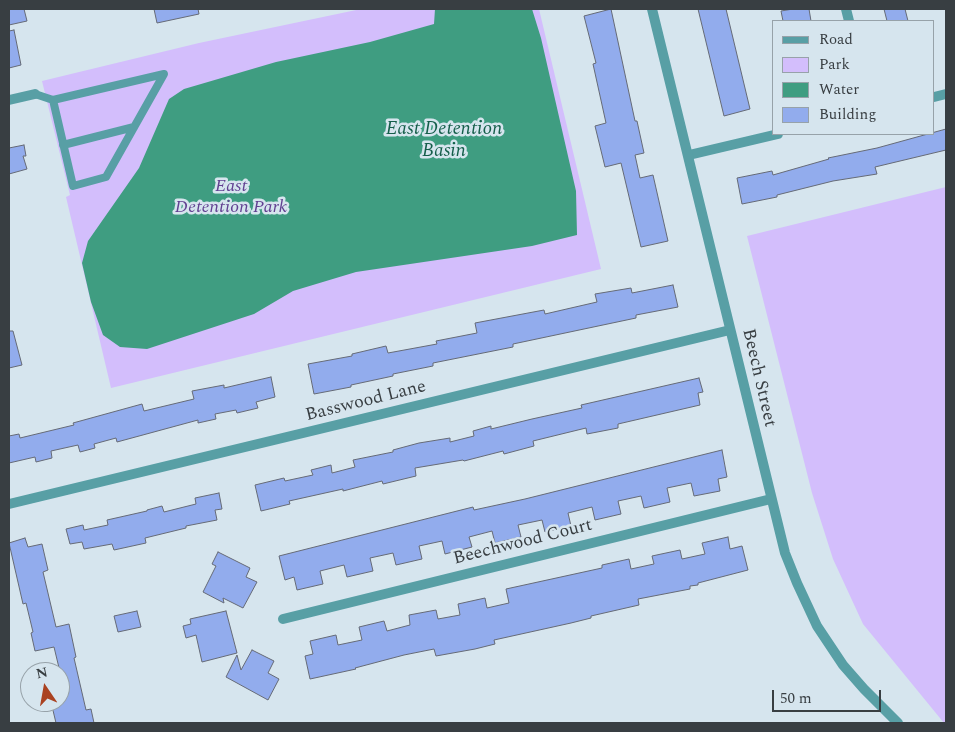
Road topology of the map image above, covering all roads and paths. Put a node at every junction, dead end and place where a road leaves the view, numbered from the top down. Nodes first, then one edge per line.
1 (652, 9) edge
2 (35, 94) joint
3 (9, 100) edge
4 (53, 100) junction
5 (134, 127) junction
6 (774, 135) edge
7 (63, 145) junction
8 (689, 155) junction
9 (730, 330) junction
10 (771, 499) junction
11 (9, 504) edge
12 (283, 619) dead end
13 (898, 723) edge

1 - 8 street, Beech Street
2 - 3 street
2 - 4 lane
4 - 5 lane
4 - 7 lane
5 - 7 lane
5 - 7 lane
6 - 8 street
8 - 9 street, Beech Street
9 - 10 street, Beech Street
9 - 11 street, Basswood Lane
10 - 12 street, Beechwood Court
10 - 13 street, Beech Street

